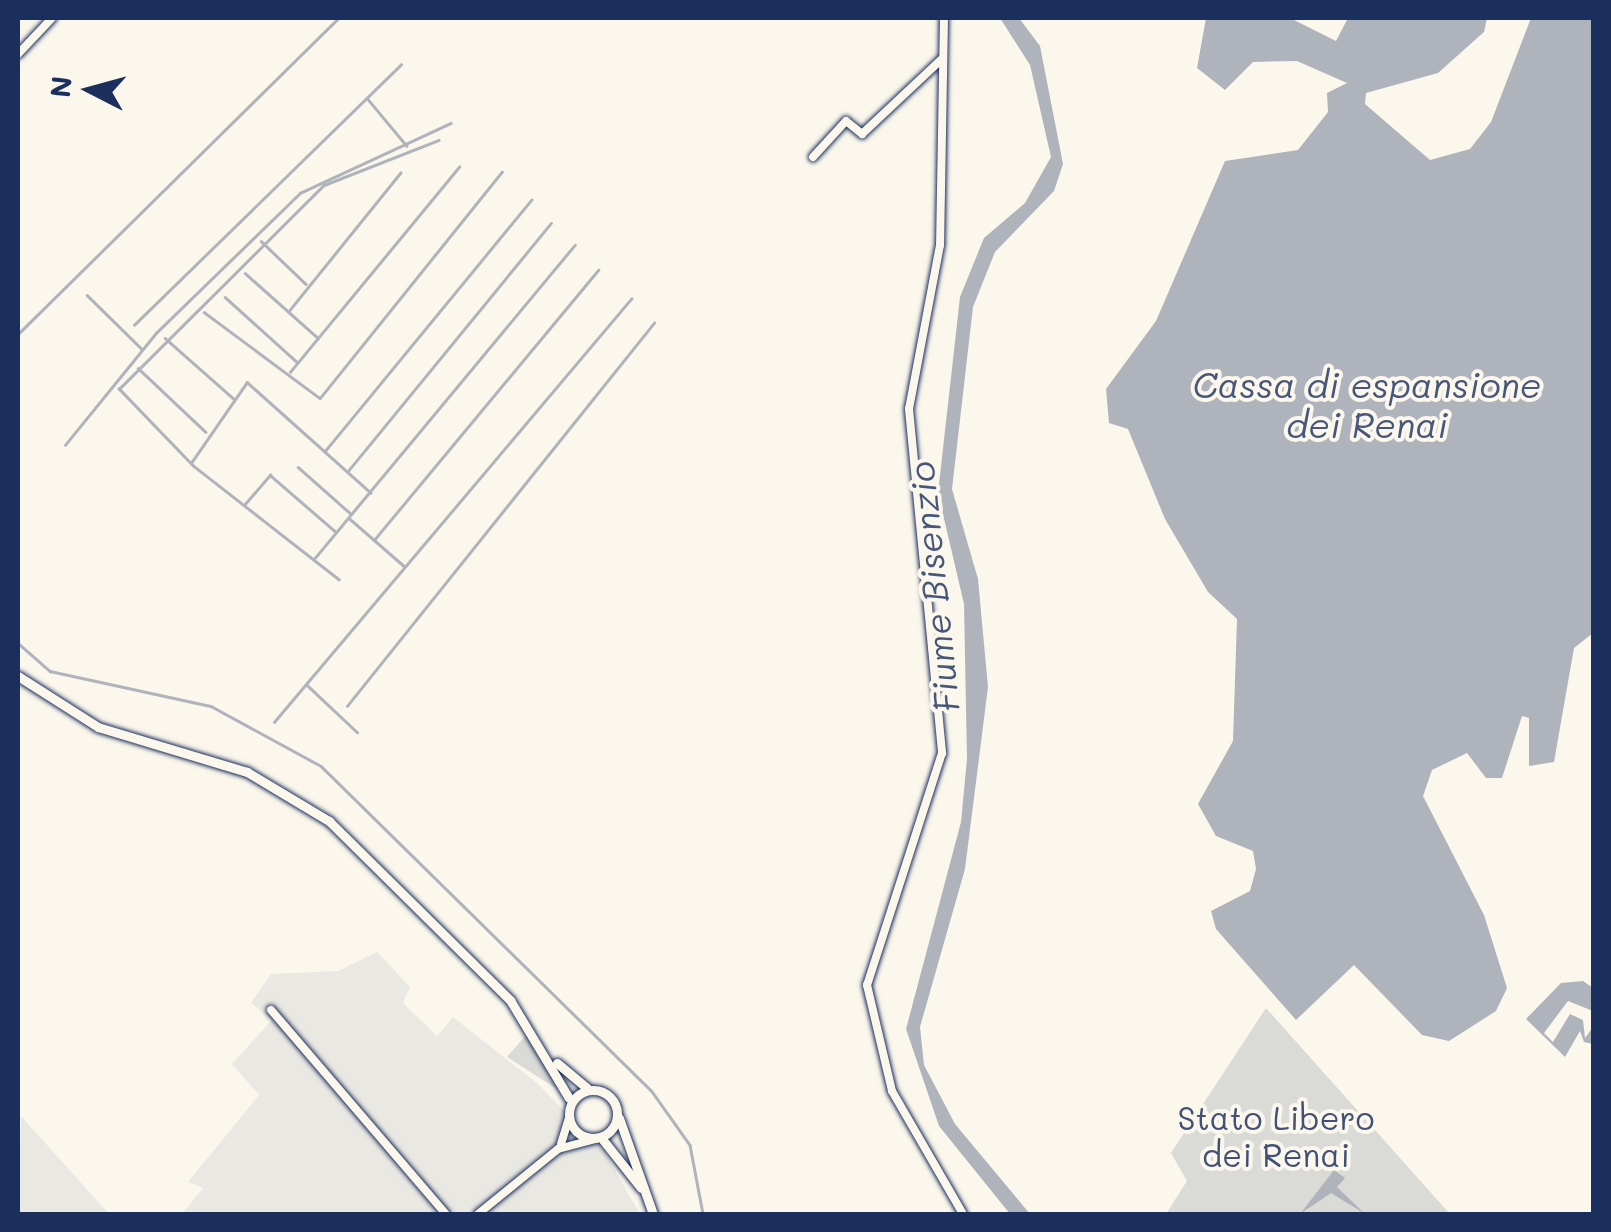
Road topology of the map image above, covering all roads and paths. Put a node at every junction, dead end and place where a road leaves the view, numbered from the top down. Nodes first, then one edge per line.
1 (52, 18) edge
2 (944, 18) edge
3 (18, 54) edge
4 (943, 58) junction
5 (813, 158) dead end
6 (18, 676) edge
7 (271, 1010) dead end
8 (549, 1053) junction
9 (587, 1088) junction
10 (569, 1098) junction
11 (570, 1116) junction
12 (619, 1118) junction
13 (600, 1139) junction
14 (558, 1149) junction
15 (446, 1214) edge
16 (478, 1214) edge
17 (652, 1214) edge
18 (963, 1214) edge

1 - 3 street
2 - 4 street
4 - 5 street
4 - 18 street
6 - 8 main road
7 - 15 street
8 - 9 main road
8 - 10 main road
9 - 10 main road
9 - 12 main road
10 - 11 main road
11 - 13 main road
11 - 14 street
12 - 13 main road
12 - 17 main road
13 - 14 street
13 - 17 main road
14 - 16 street

